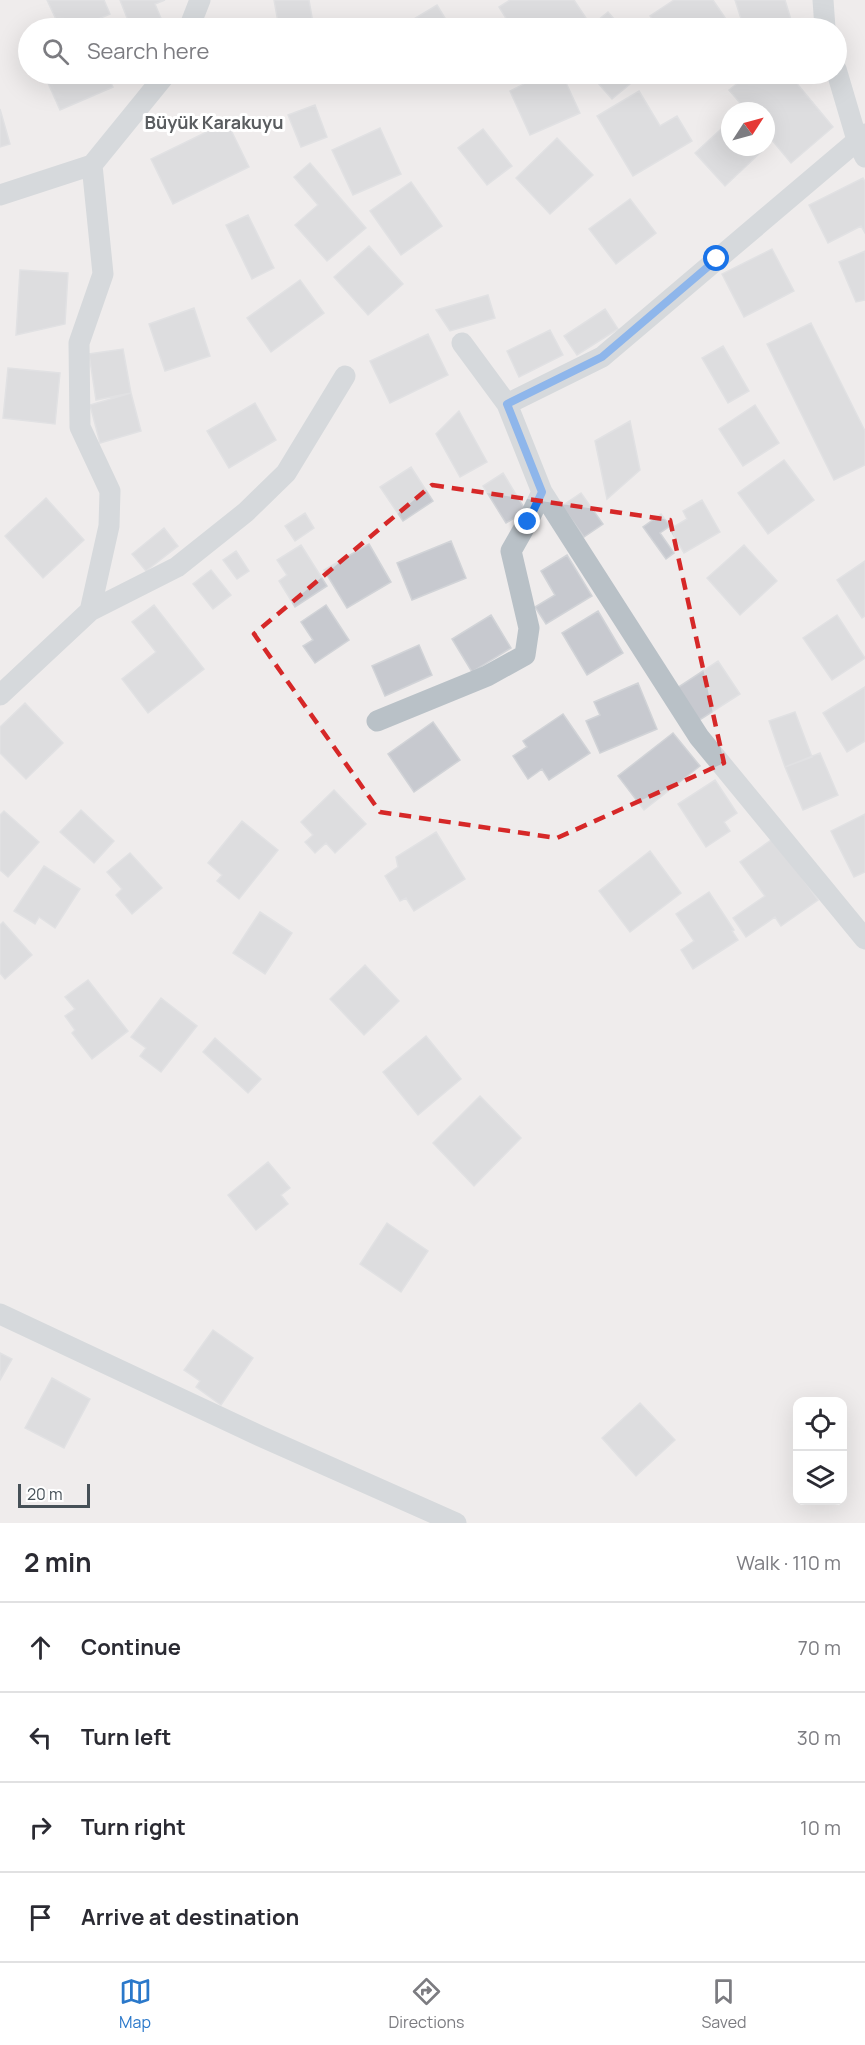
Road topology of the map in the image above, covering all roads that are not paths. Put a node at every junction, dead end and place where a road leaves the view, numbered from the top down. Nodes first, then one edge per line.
1 (200, 0) edge
2 (822, 0) edge
3 (193, 18) edge
4 (824, 18) edge
5 (158, 84) edge
6 (842, 84) edge
7 (862, 144) edge
8 (92, 165) junction
9 (0, 195) edge
10 (462, 343) dead end
11 (345, 376) dead end
12 (507, 404) junction
13 (542, 492) junction
14 (90, 611) junction
15 (0, 695) edge
16 (377, 721) dead end
17 (865, 939) edge
18 (0, 1314) edge
19 (456, 1523) edge

1 - 3 street
2 - 4 street
5 - 8 street
6 - 7 street
7 - 12 street
8 - 9 street
8 - 14 street
10 - 12 street
11 - 14 street
12 - 13 street
13 - 16 street
13 - 17 street
14 - 15 street
18 - 19 street

